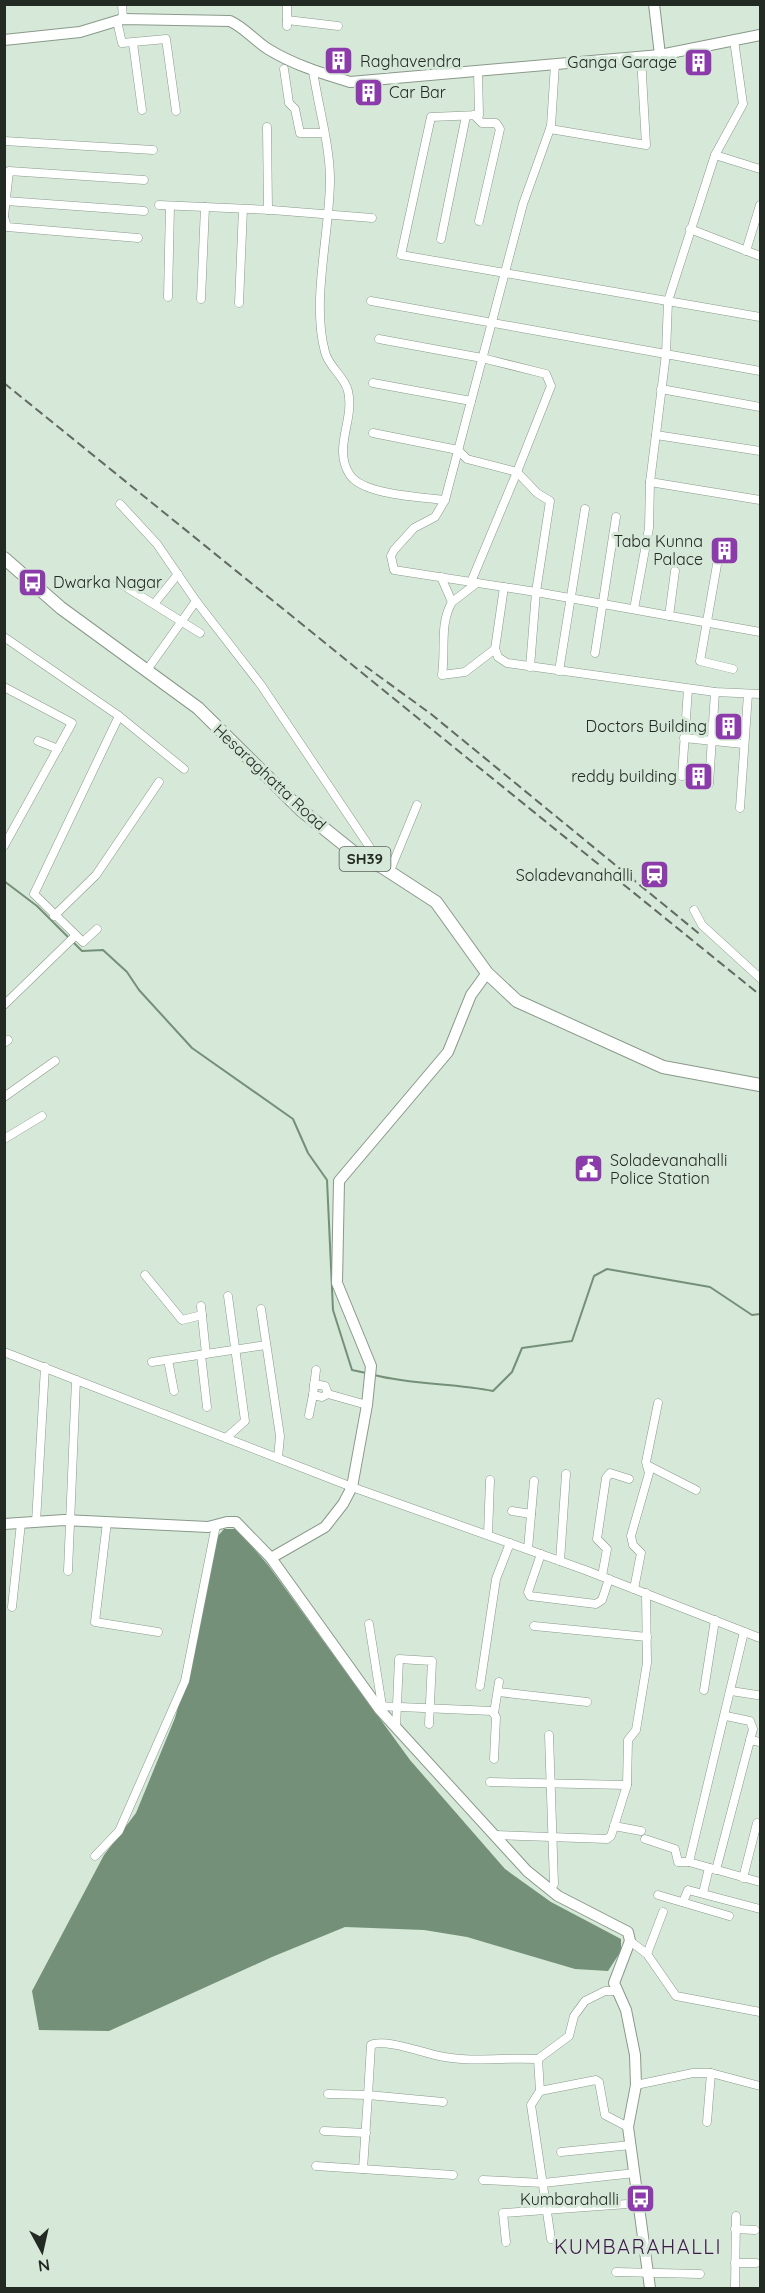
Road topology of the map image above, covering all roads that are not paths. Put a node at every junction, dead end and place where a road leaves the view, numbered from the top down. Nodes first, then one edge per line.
1 (122, 4) edge
2 (287, 4) edge
3 (654, 4) edge
4 (120, 20) junction
5 (338, 26) dead end
6 (760, 35) edge
7 (4, 40) edge
8 (734, 40) junction
9 (133, 43) junction
10 (660, 55) junction
11 (641, 57) junction
12 (555, 64) junction
13 (284, 69) dead end
14 (313, 71) junction
15 (478, 71) junction
16 (142, 110) dead end
17 (177, 111) dead end
18 (470, 116) junction
19 (267, 127) dead end
20 (550, 129) junction
21 (323, 133) junction
22 (4, 141) edge
23 (153, 150) dead end
24 (715, 155) junction
25 (760, 170) edge
26 (144, 180) dead end
27 (6, 201) edge
28 (159, 205) dead end
29 (760, 205) edge
30 (170, 206) junction
31 (205, 207) junction
32 (243, 209) junction
33 (268, 210) junction
34 (144, 212) dead end
35 (327, 216) junction
36 (4, 217) edge
37 (372, 218) dead end
38 (479, 221) dead end
39 (690, 229) junction
40 (138, 238) dead end
41 (441, 239) dead end
42 (746, 251) junction
43 (760, 256) edge
44 (505, 272) junction
45 (168, 297) dead end
46 (201, 299) dead end
47 (371, 301) dead end
48 (668, 301) junction
49 (239, 303) dead end
50 (760, 317) edge
51 (491, 323) junction
52 (379, 339) dead end
53 (666, 354) junction
54 (482, 358) junction
55 (760, 371) edge
56 (373, 383) dead end
57 (662, 388) junction
58 (471, 401) junction
59 (760, 407) edge
60 (373, 433) dead end
61 (656, 435) junction
62 (458, 450) junction
63 (760, 451) edge
64 (516, 472) junction
65 (650, 482) junction
66 (445, 500) junction
67 (760, 500) edge
68 (120, 504) dead end
69 (585, 509) dead end
70 (616, 517) dead end
71 (4, 558) edge
72 (718, 559) dead end
73 (675, 571) dead end
74 (178, 574) junction
75 (441, 577) junction
76 (118, 582) dead end
77 (474, 582) junction
78 (504, 587) junction
79 (536, 591) junction
80 (571, 599) junction
81 (196, 601) junction
82 (452, 602) junction
83 (154, 604) junction
84 (602, 604) junction
85 (633, 609) junction
86 (669, 616) junction
87 (183, 621) junction
88 (707, 623) junction
89 (760, 632) edge
90 (200, 633) dead end
91 (4, 637) edge
92 (495, 649) junction
93 (595, 653) dead end
94 (530, 667) junction
95 (733, 669) dead end
96 (147, 670) junction
97 (559, 671) junction
98 (4, 687) edge
99 (688, 688) junction
100 (715, 692) junction
101 (748, 693) junction
102 (760, 694) edge
103 (119, 716) junction
104 (684, 738) junction
105 (38, 741) dead end
106 (711, 741) junction
107 (743, 744) junction
108 (58, 749) junction
109 (184, 769) dead end
110 (682, 776) dead end
111 (159, 782) dead end
112 (708, 784) dead end
113 (417, 805) dead end
114 (740, 808) dead end
115 (4, 846) edge
116 (386, 870) junction
117 (694, 910) dead end
118 (54, 916) junction
119 (97, 929) dead end
120 (75, 936) junction
121 (487, 974) junction
122 (760, 978) edge
123 (4, 1005) edge
124 (55, 1061) dead end
125 (760, 1085) edge
126 (4, 1097) edge
127 (42, 1116) dead end
128 (4, 1139) edge
129 (145, 1275) dead end
130 (228, 1296) dead end
131 (201, 1306) dead end
132 (261, 1309) dead end
133 (202, 1315) junction
134 (266, 1345) junction
135 (234, 1350) junction
136 (4, 1352) edge
137 (204, 1354) junction
138 (168, 1360) junction
139 (152, 1362) dead end
140 (45, 1367) junction
141 (316, 1370) dead end
142 (76, 1380) junction
143 (314, 1384) junction
144 (174, 1391) dead end
145 (328, 1394) junction
146 (313, 1395) junction
147 (658, 1403) dead end
148 (367, 1405) junction
149 (207, 1407) dead end
150 (309, 1415) dead end
151 (226, 1438) junction
152 (278, 1458) junction
153 (647, 1465) junction
154 (566, 1474) dead end
155 (629, 1479) dead end
156 (490, 1480) dead end
157 (534, 1481) dead end
158 (352, 1487) junction
159 (696, 1490) dead end
160 (512, 1511) dead end
161 (531, 1514) junction
162 (68, 1520) junction
163 (36, 1522) junction
164 (107, 1522) junction
165 (21, 1523) junction
166 (4, 1524) edge
167 (216, 1525) junction
168 (488, 1535) junction
169 (510, 1543) junction
170 (528, 1550) junction
171 (540, 1554) junction
172 (271, 1558) junction
173 (560, 1561) junction
174 (68, 1571) dead end
175 (606, 1577) junction
176 (634, 1589) junction
177 (646, 1593) junction
178 (12, 1607) dead end
179 (715, 1620) junction
180 (369, 1624) dead end
181 (534, 1626) dead end
182 (158, 1632) dead end
183 (744, 1632) junction
184 (647, 1637) junction
185 (760, 1638) edge
186 (500, 1682) dead end
187 (480, 1686) dead end
188 (704, 1690) dead end
189 (731, 1691) junction
190 (498, 1692) junction
191 (757, 1695) dead end
192 (587, 1702) dead end
193 (379, 1706) junction
194 (397, 1707) junction
195 (430, 1708) junction
196 (494, 1713) junction
197 (726, 1716) junction
198 (429, 1724) dead end
199 (396, 1728) junction
200 (549, 1735) dead end
201 (750, 1740) junction
202 (760, 1742) edge
203 (494, 1760) dead end
204 (490, 1782) dead end
205 (551, 1784) junction
206 (627, 1785) junction
207 (757, 1823) dead end
208 (614, 1826) junction
209 (494, 1834) junction
210 (553, 1836) junction
211 (95, 1856) dead end
212 (689, 1863) junction
213 (713, 1869) junction
214 (743, 1878) junction
215 (760, 1882) edge
216 (550, 1890) junction
217 (703, 1893) junction
218 (658, 1895) dead end
219 (683, 1902) junction
220 (760, 1909) edge
221 (663, 1912) dead end
222 (729, 1916) dead end
223 (630, 1941) junction
224 (647, 1954) junction
225 (617, 1991) junction
226 (760, 2012) edge
227 (538, 2059) junction
228 (711, 2073) junction
229 (636, 2085) junction
230 (760, 2086) edge
231 (540, 2091) junction
232 (328, 2094) dead end
233 (368, 2095) junction
234 (443, 2102) dead end
235 (707, 2122) dead end
236 (628, 2127) junction
237 (324, 2131) dead end
238 (366, 2133) junction
239 (631, 2145) junction
240 (561, 2152) dead end
241 (316, 2166) dead end
242 (363, 2169) junction
243 (635, 2173) junction
244 (453, 2175) dead end
245 (483, 2180) dead end
246 (543, 2183) junction
247 (641, 2203) junction
248 (547, 2211) junction
249 (736, 2216) dead end
250 (735, 2229) junction
251 (755, 2230) dead end
252 (551, 2239) dead end
253 (506, 2242) dead end
254 (735, 2263) junction
255 (756, 2263) dead end
256 (616, 2272) dead end
257 (649, 2274) junction
258 (700, 2274) dead end
259 (650, 2289) edge
260 (735, 2289) edge

1 - 4 street
2 - 5 street
3 - 10 street
4 - 7 street
4 - 9 street
4 - 14 street
6 - 8 street
8 - 10 street
8 - 24 street
9 - 16 street
9 - 17 street
10 - 11 street
11 - 12 street
11 - 20 street
12 - 15 street
12 - 20 street
13 - 21 street
14 - 15 street
14 - 21 street
15 - 18 street
18 - 38 street
18 - 41 street
18 - 44 street
19 - 33 street
20 - 44 street
21 - 35 street
22 - 23 street
24 - 25 street
24 - 39 street
26 - 27 street
27 - 34 street
27 - 36 street
28 - 30 street
29 - 42 street
30 - 31 street
30 - 45 street
31 - 32 street
31 - 46 street
32 - 33 street
32 - 49 street
33 - 35 street
35 - 37 street
35 - 66 street
36 - 40 street
39 - 42 street
39 - 48 street
42 - 43 street
44 - 48 street
44 - 51 street
47 - 51 street
48 - 50 street
48 - 53 street
51 - 53 street
51 - 54 street
52 - 54 street
53 - 55 street
53 - 57 street
54 - 58 street
54 - 64 street
56 - 58 street
57 - 59 street
57 - 61 street
58 - 62 street
60 - 62 street
61 - 63 street
61 - 65 street
62 - 64 street
62 - 66 street
64 - 77 street
64 - 79 street
65 - 67 street
65 - 85 street
66 - 75 street
68 - 74 street
69 - 80 street
70 - 84 street
71 - 96 main road, Hesaraghatta Road / SH39
72 - 88 street
73 - 86 street
74 - 81 street
74 - 83 street
75 - 77 street
75 - 82 street
76 - 83 street
77 - 78 street
77 - 82 street
78 - 79 street
78 - 92 street
79 - 80 street
79 - 94 street
80 - 84 street
80 - 97 street
81 - 87 street
81 - 116 street
82 - 92 street
83 - 87 street
84 - 85 street
84 - 93 street
85 - 86 street
86 - 88 street
87 - 90 street
87 - 96 street
88 - 89 street
88 - 95 street
91 - 103 street
92 - 94 street
94 - 97 street
96 - 116 main road, Hesaraghatta Road / SH39
97 - 99 street
98 - 108 street
99 - 100 street
99 - 104 street
100 - 101 street
100 - 106 street
101 - 102 street
101 - 107 street
103 - 109 street
103 - 118 street
104 - 106 street
104 - 110 street
105 - 108 street
106 - 107 street
106 - 112 street
107 - 114 street
108 - 115 street
111 - 118 street
113 - 116 street
116 - 121 main road, Hesaraghatta Road / SH39
117 - 122 street
118 - 120 street
119 - 120 street
120 - 123 street
121 - 125 main road, Hesaraghatta Road / SH39
121 - 148 street
124 - 126 street
127 - 128 street
129 - 133 street
130 - 135 street
131 - 133 street
132 - 134 street
133 - 137 street
134 - 135 street
134 - 152 street
135 - 137 street
135 - 151 street
136 - 140 street
137 - 138 street
137 - 149 street
138 - 139 street
138 - 144 street
140 - 142 street
140 - 163 street
141 - 143 street
142 - 151 street
142 - 162 street
143 - 145 street
143 - 146 street
145 - 146 street
145 - 148 street
146 - 150 street
147 - 153 street
148 - 158 street
151 - 152 street
152 - 158 street
153 - 159 street
153 - 176 street
154 - 173 street
155 - 175 street
156 - 168 street
157 - 161 street
158 - 168 street
158 - 172 street
160 - 161 street
161 - 170 street
162 - 163 street
162 - 164 street
162 - 174 street
163 - 165 street
164 - 167 street
164 - 182 street
165 - 166 street
165 - 178 street
167 - 172 street
167 - 211 street
168 - 169 street
169 - 170 street
169 - 187 street
170 - 171 street
171 - 173 street
171 - 175 street
172 - 193 street
173 - 175 street
175 - 176 street
176 - 177 street
177 - 179 street
177 - 184 street
179 - 183 street
179 - 188 street
180 - 193 street
181 - 184 street
183 - 185 street
183 - 189 street
184 - 206 street
186 - 190 street
189 - 191 street
189 - 197 street
190 - 192 street
190 - 196 street
193 - 194 street
193 - 199 street
194 - 195 street
194 - 195 street
194 - 199 street
195 - 196 street
195 - 198 street
196 - 203 street
197 - 201 street
197 - 212 street
199 - 209 street
200 - 205 street
201 - 202 street
201 - 213 street
204 - 205 street
205 - 206 street
205 - 210 street
206 - 208 street
207 - 214 street
208 - 210 street
208 - 212 street
209 - 210 street
209 - 216 street
210 - 216 street
212 - 213 street
213 - 214 street
213 - 217 street
214 - 215 street
216 - 223 street
217 - 219 street
217 - 220 street
218 - 219 street
219 - 222 street
221 - 224 street
223 - 224 street
223 - 225 street
224 - 226 street
225 - 227 street
225 - 229 street
227 - 231 street
227 - 233 street
228 - 229 street
228 - 230 street
228 - 235 street
229 - 236 street
231 - 236 street
231 - 246 street
232 - 233 street
233 - 234 street
233 - 238 street
236 - 239 street
237 - 238 street
238 - 242 street
239 - 240 street
239 - 243 street
241 - 242 street
242 - 244 street
243 - 246 street
243 - 247 street
245 - 246 street
246 - 248 street
247 - 248 street
247 - 257 street
248 - 252 street
248 - 253 street
249 - 250 street
250 - 251 street
250 - 254 street
254 - 255 street
254 - 260 street
256 - 257 street
257 - 258 street
257 - 259 street

